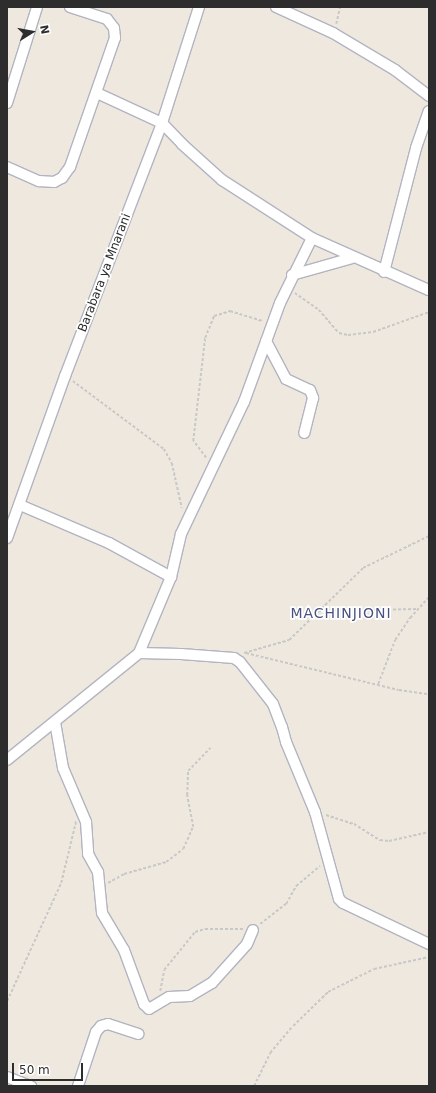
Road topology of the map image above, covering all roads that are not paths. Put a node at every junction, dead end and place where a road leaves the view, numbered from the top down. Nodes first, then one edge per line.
1 (37, 7) edge
2 (70, 7) edge
3 (199, 7) edge
4 (276, 7) edge
5 (97, 93) junction
6 (429, 96) edge
7 (7, 103) edge
8 (429, 111) edge
9 (162, 123) junction
10 (7, 168) edge
11 (312, 238) junction
12 (352, 258) junction
13 (384, 272) junction
14 (292, 275) junction
15 (429, 290) edge
16 (266, 341) junction
17 (304, 433) dead end
18 (20, 505) junction
19 (7, 538) edge
20 (171, 577) junction
21 (139, 653) junction
22 (55, 722) junction
23 (7, 760) edge
24 (253, 930) road end
25 (429, 944) edge
26 (138, 1034) dead end
27 (7, 1077) edge
28 (31, 1086) edge
29 (78, 1086) edge

1 - 7 street
2 - 5 street
3 - 9 street, Barabara ya Mnarani
4 - 6 street
5 - 9 street
5 - 10 street
8 - 13 street
9 - 11 street
9 - 18 street, Barabara ya Mnarani
11 - 12 street
11 - 14 street
12 - 13 street
12 - 14 street
13 - 15 street
14 - 16 street
16 - 17 street
16 - 20 street
18 - 19 street, Barabara ya Mnarani
18 - 20 street
20 - 21 street
21 - 22 street
21 - 25 street
22 - 23 street
22 - 24 street
26 - 29 street
27 - 28 street

